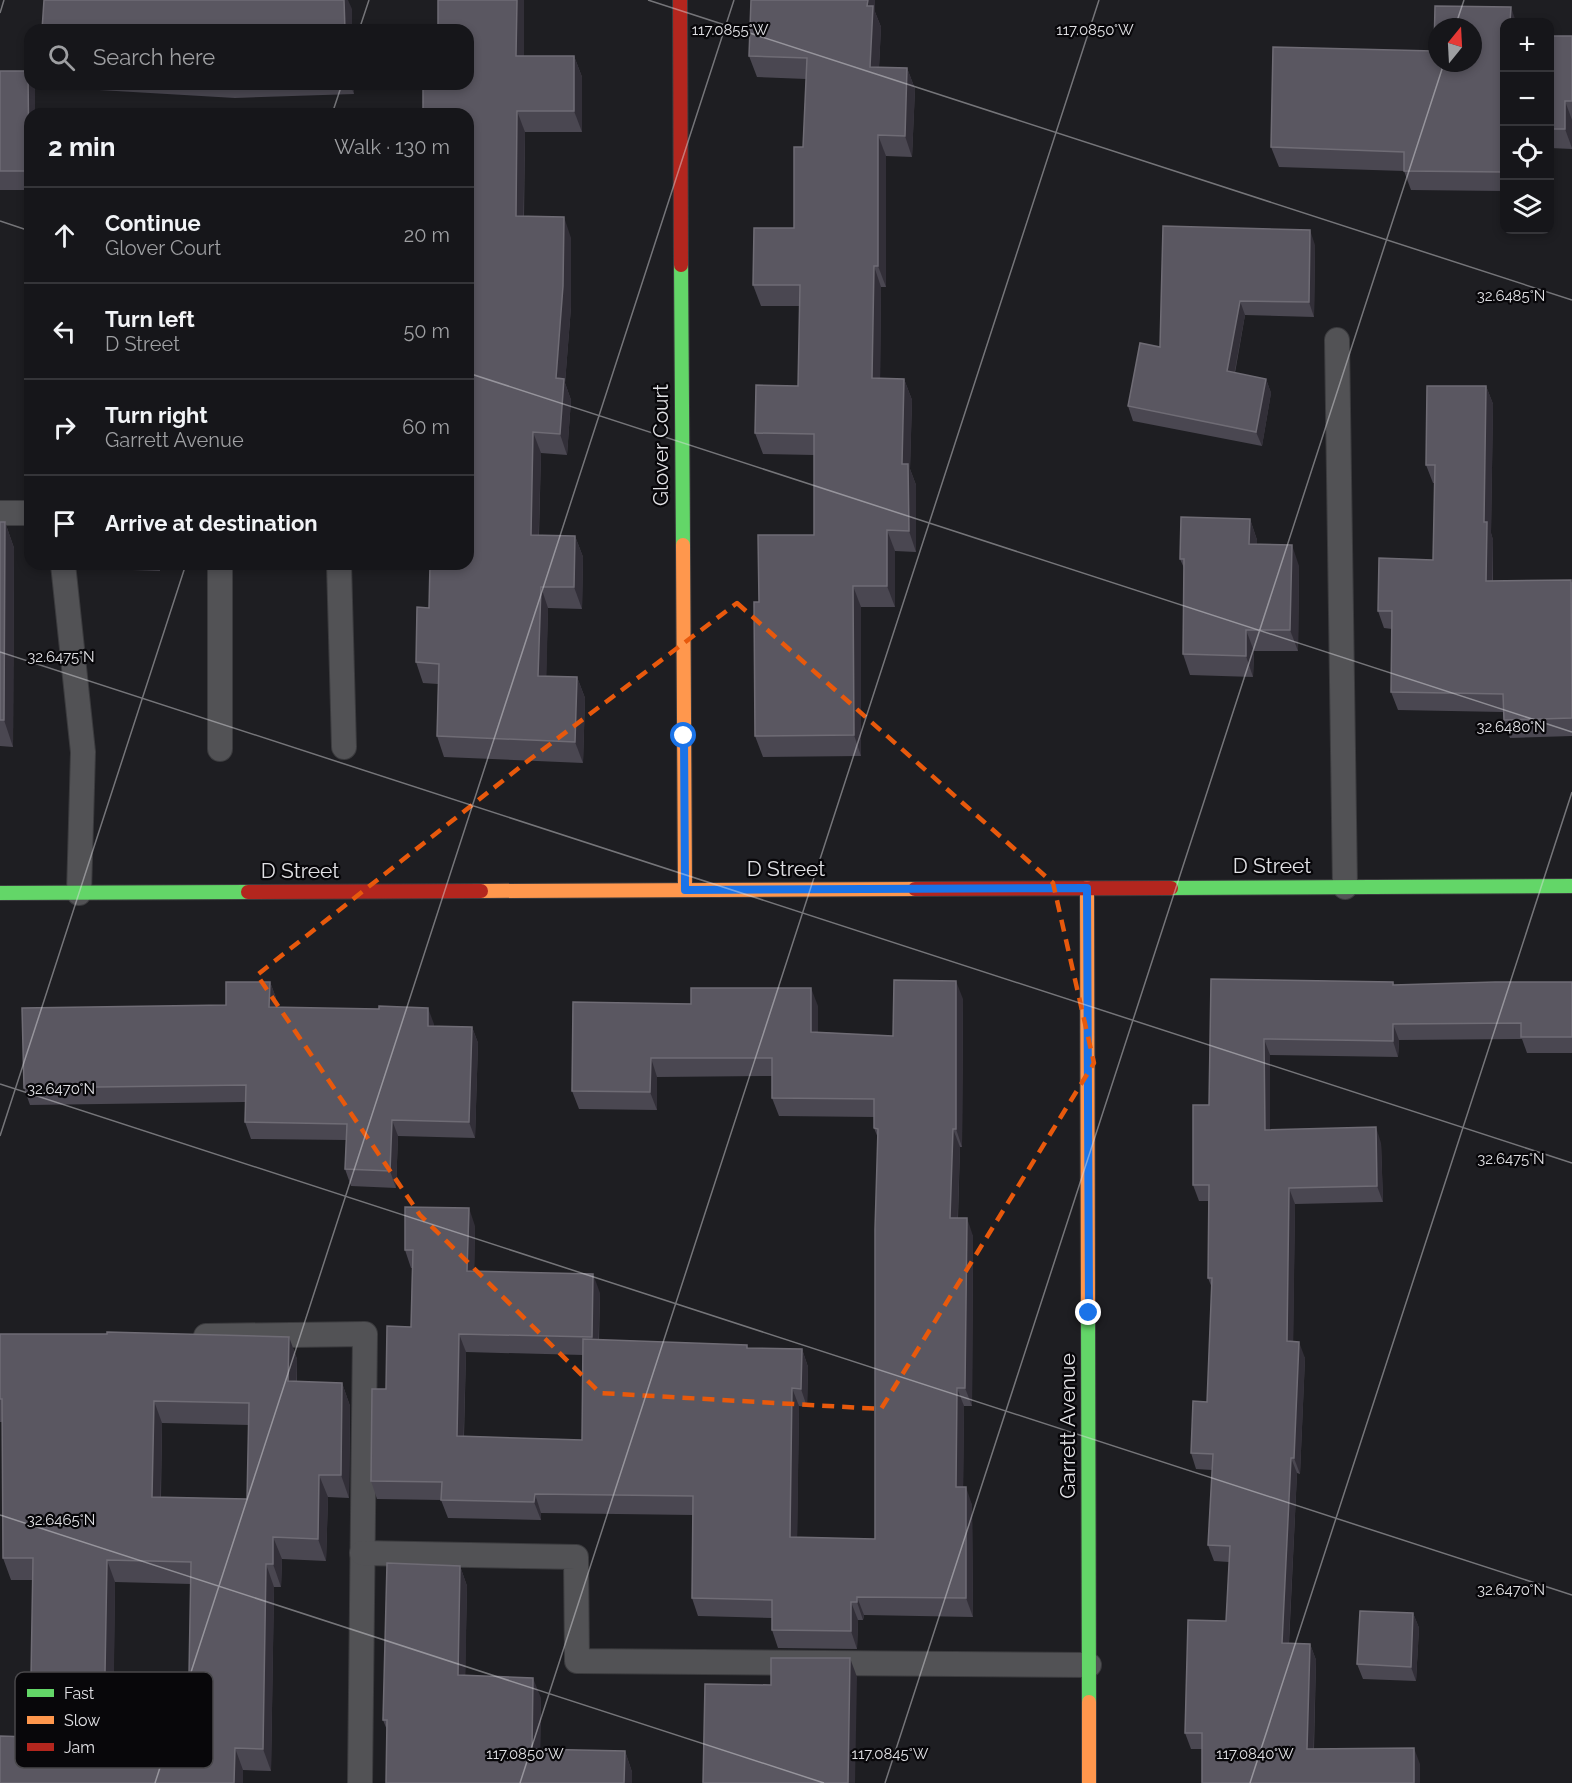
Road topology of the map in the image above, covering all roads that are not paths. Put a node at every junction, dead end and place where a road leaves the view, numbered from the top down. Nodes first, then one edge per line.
1 (680, 0) edge
2 (1337, 340) dead end
3 (0, 513) edge
4 (24, 513) edge
5 (64, 570) edge
6 (220, 570) edge
7 (339, 570) edge
8 (344, 747) dead end
9 (220, 749) dead end
10 (1572, 886) edge
11 (1345, 887) junction
12 (1087, 888) junction
13 (685, 890) junction
14 (0, 893) edge
15 (79, 893) junction
16 (188, 1336) edge
17 (362, 1553) junction
18 (1089, 1665) junction
19 (360, 1783) edge
20 (1089, 1783) edge

1 - 13 street, Glover Court
2 - 11 lane
3 - 4 lane
5 - 15 lane
6 - 9 lane
7 - 8 lane
10 - 11 street, D Street
11 - 12 street, D Street
12 - 13 street, D Street
12 - 18 street, Garrett Avenue
13 - 15 street, D Street
14 - 15 street, D Street
16 - 17 lane
17 - 18 lane
17 - 19 lane
18 - 20 street, Garrett Avenue

